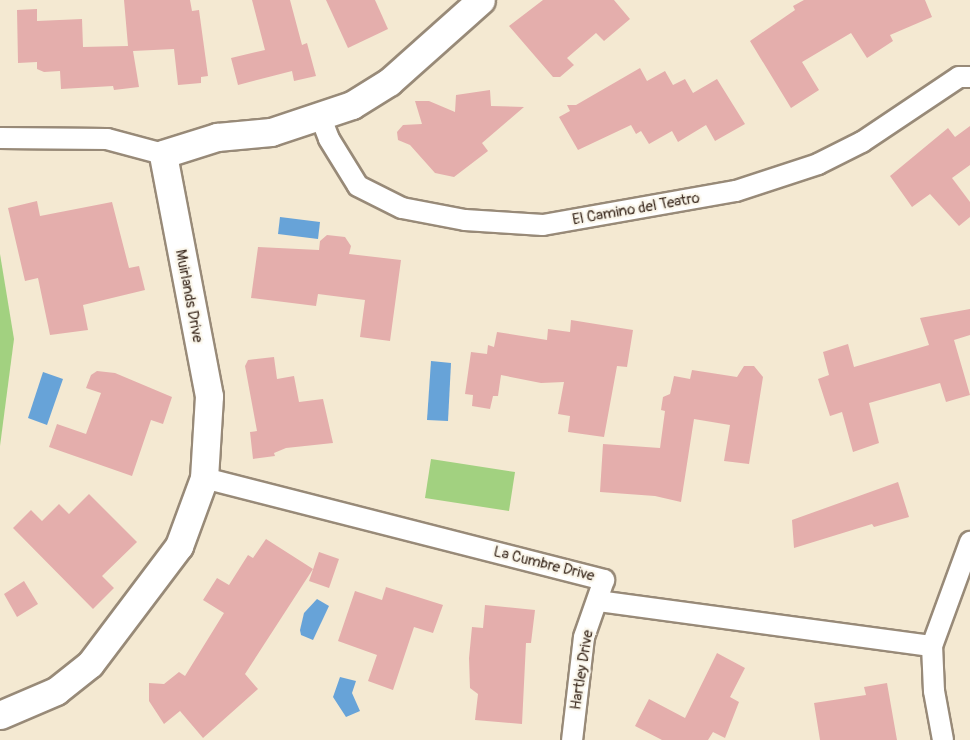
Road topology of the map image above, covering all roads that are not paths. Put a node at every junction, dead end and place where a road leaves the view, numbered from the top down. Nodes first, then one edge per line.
1 (481, 0) edge
2 (970, 77) edge
3 (321, 117) junction
4 (0, 138) edge
5 (163, 154) junction
6 (204, 478) junction
7 (970, 542) edge
8 (598, 601) junction
9 (932, 646) junction
10 (0, 715) edge
11 (572, 740) edge
12 (943, 740) edge

1 - 3 street
2 - 3 street, El Camino del Teatro
3 - 5 street
4 - 5 street
5 - 6 street, Muirlands Drive
6 - 8 street, La Cumbre Drive
6 - 10 street, Muirlands Drive
7 - 9 street
8 - 9 street, La Cumbre Drive
8 - 11 street, Hartley Drive
9 - 12 street

